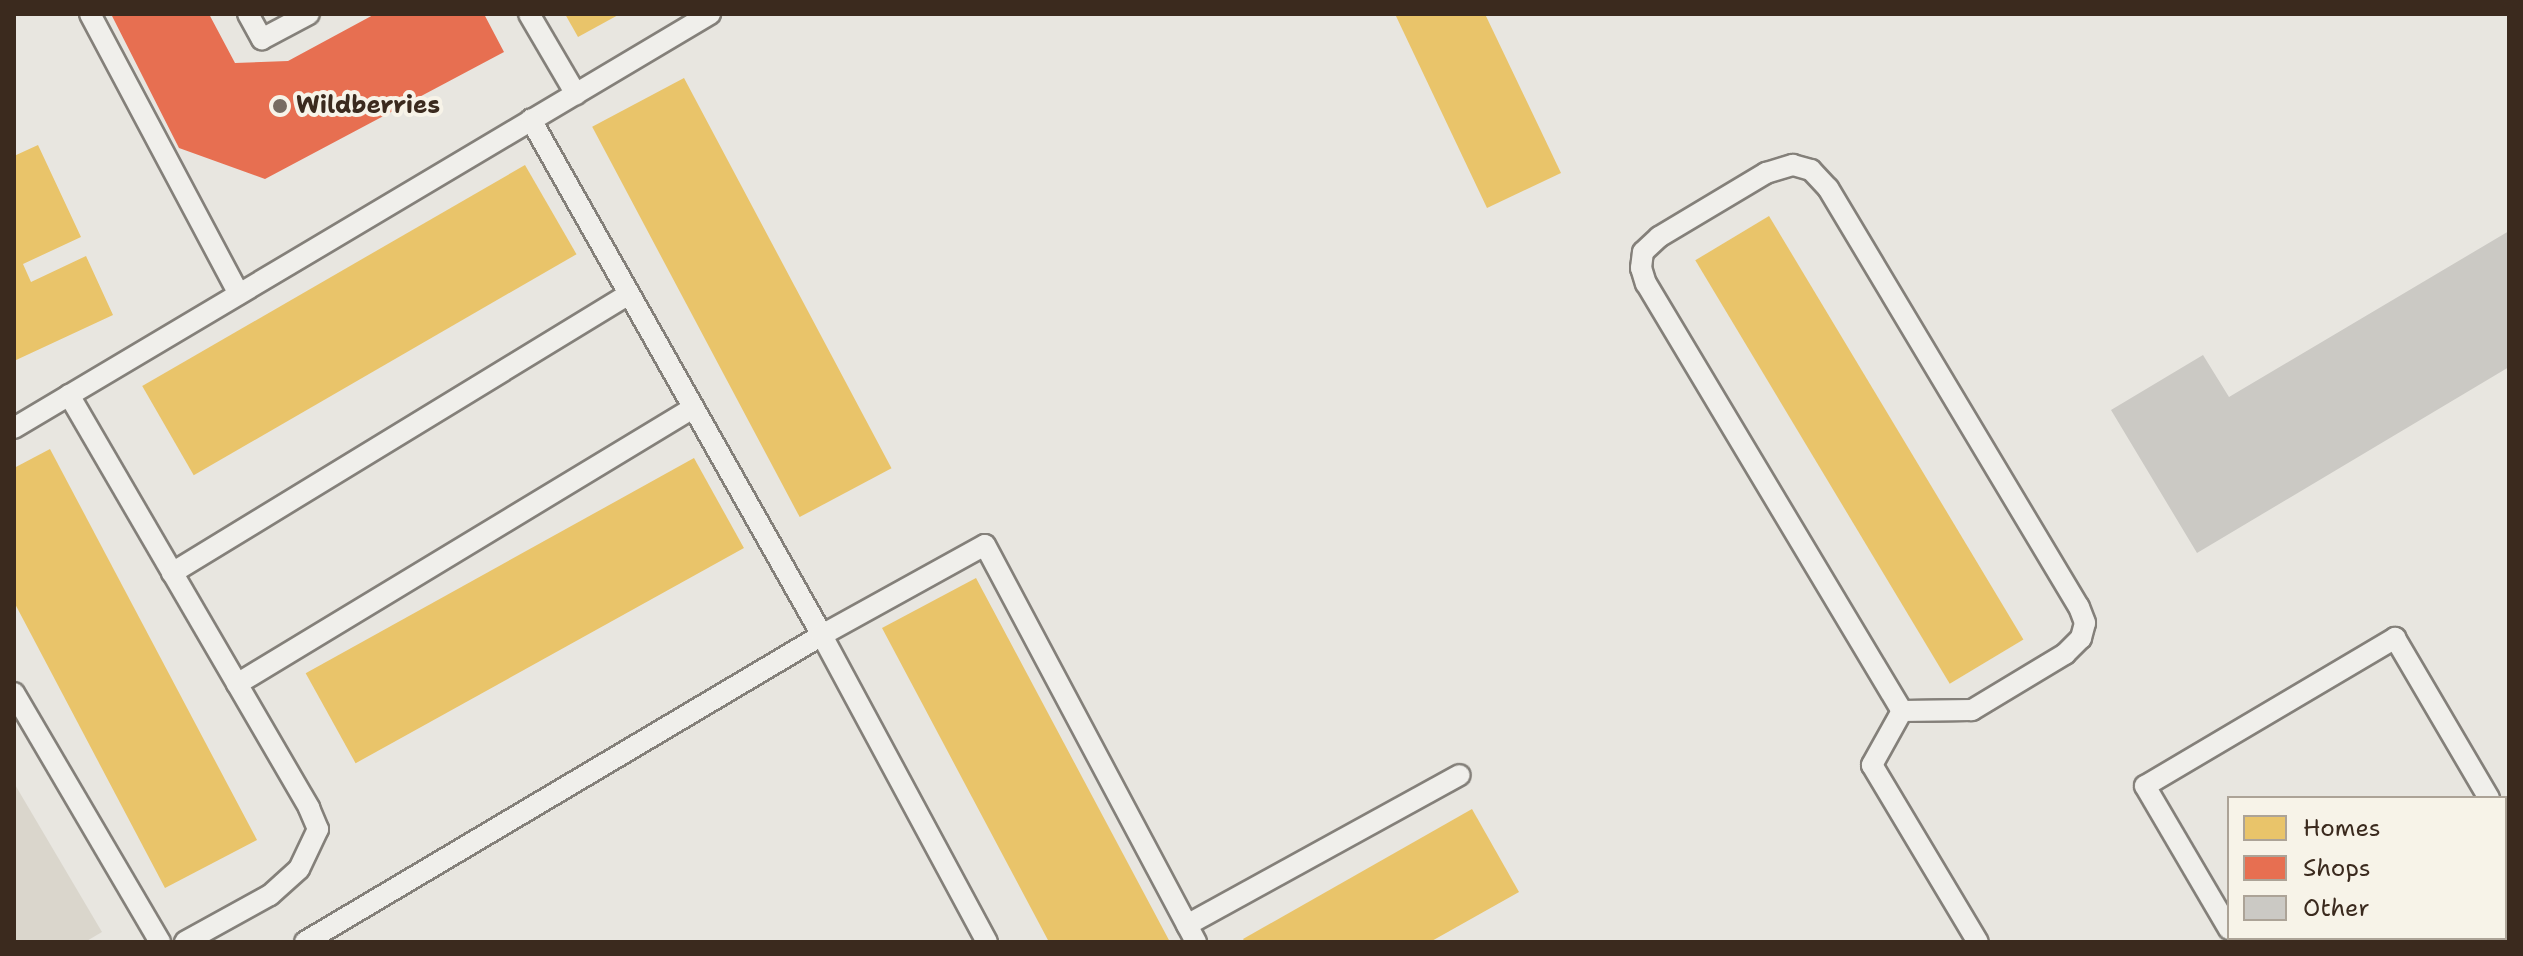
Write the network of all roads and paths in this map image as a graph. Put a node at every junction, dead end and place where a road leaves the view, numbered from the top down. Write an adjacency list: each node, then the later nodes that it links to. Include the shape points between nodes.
1 (90, 14): 8 (lane)
2 (248, 14): 3 (lane, via 262,39)
3 (309, 14)
4 (529, 14): 6 (lane)
5 (710, 14): 6 (lane)
6 (576, 94): 7 (lane)
7 (531, 120): 8 (lane); 9 (lane)
8 (239, 294): 10 (lane)
9 (629, 294): 11 (lane); 13 (lane)
10 (69, 395): 12 (lane); 13 (lane)
11 (693, 408): 14 (lane); 15 (lane)
12 (14, 428)
13 (172, 573): 15 (lane)
14 (822, 635): 21 (lane, via 985,545); 24 (lane); 25 (lane)
15 (237, 684): 23 (lane, via 318,829 299,869 270,895)
16 (14, 693): 22 (lane)
17 (1902, 711): 17 (lane, via 1641,268 1643,252 1659,237 1766,173 1793,165 1811,170 1828,188 2085,623 2081,638 2065,654 1972,710); 26 (lane, via 1872,765)
18 (1460, 775): 21 (lane)
19 (2488, 796): 20 (lane, via 2395,638 2145,786)
20 (2227, 926)
21 (1192, 934)
22 (160, 942)
23 (185, 942)
24 (305, 942)
25 (987, 942)
26 (1978, 942)

